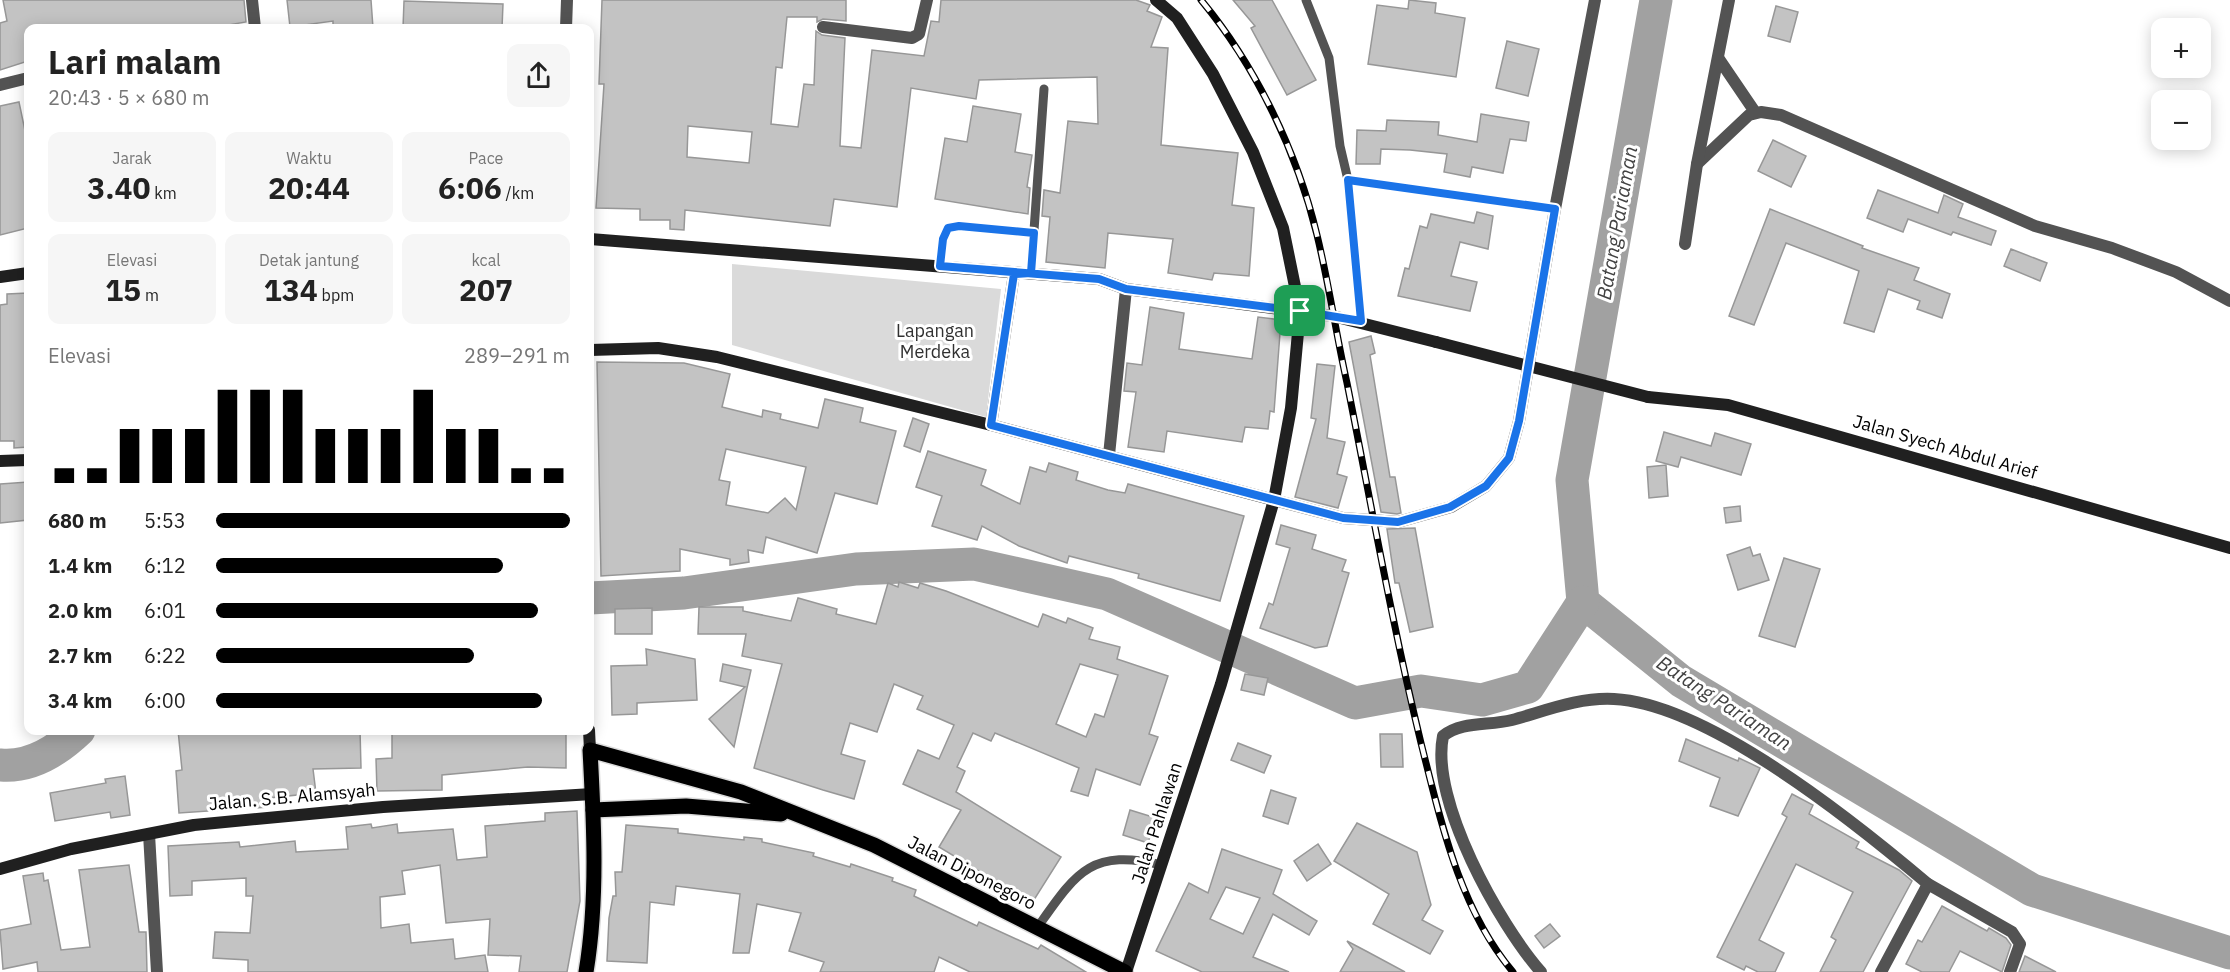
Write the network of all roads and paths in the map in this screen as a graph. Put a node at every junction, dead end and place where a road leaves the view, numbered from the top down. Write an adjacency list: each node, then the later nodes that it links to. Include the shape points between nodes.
1 (252, 0): 8 (street)
2 (567, 0): 9 (street)
3 (927, 0): 10 (street, via 919,34 912,38)
4 (1156, 0): 29 (street, Jalan Pahlawan, via 1177,18 1213,74 1253,152 1283,228)
5 (1306, 0): 17 (lane, via 1329,58)
6 (1595, 0): 18 (street)
7 (1729, 0): 11 (street)
8 (255, 24)
9 (566, 24)
10 (823, 27)
11 (1719, 59): 15 (street); 16 (street)
12 (24, 79): 13 (street)
13 (0, 85)
14 (1044, 89): 19 (lane)
15 (1755, 112): 16 (street); 28 (street, via 1781,115 2035,226 2176,272)
16 (1697, 164): 21 (street)
17 (1348, 180): 18 (lane); 30 (lane)
18 (1555, 209): 36 (street, via 1519,421 1509,458 1486,486 1450,507 1398,522 1343,518)
19 (1034, 233): 22 (lane, via 948,228); 24 (lane)
20 (594, 239): 22 (street, Jalan Syech Abdul Arief)
21 (1685, 244)
22 (940, 266): 25 (street, Jalan Syech Abdul Arief)
23 (24, 273): 26 (street)
24 (1031, 273): 25 (street, Jalan Syech Abdul Arief); 27 (street, Jalan Syech Abdul Arief, via 1099,279)
25 (1014, 274): 32 (street)
26 (0, 276)
27 (1126, 289): 29 (street, Jalan Syech Abdul Arief); 33 (street)
28 (2230, 301)
29 (1300, 311): 30 (street, Jalan Syech Abdul Arief); 36 (street, Jalan Pahlawan, via 1291,408)
30 (1361, 321): 37 (street, Jalan Syech Abdul Arief, bridge, via 1648,397 1728,405)
31 (594, 350): 32 (street, via 657,348 717,357)
32 (991, 425): 33 (street)
33 (1109, 455): 36 (street)
34 (24, 460): 35 (street)
35 (0, 461)
36 (1274, 500): 43 (street, Jalan Pahlawan, via 1221,684)
37 (2230, 548)
38 (589, 735): 39 (street)
39 (590, 750): 40 (main road); 41 (main road, Jalan Diponegoro, via 741,792)
40 (593, 802): 41 (main road, Jalan Diponegoro); 42 (street, Jalan. S.B. Alamsyah, via 383,807 194,825); 48 (main road, via 591,941)
41 (799, 815): 46 (main road, Jalan Diponegoro, via 874,845)
42 (149, 834): 44 (street, Jalan. S.B. Alamsyah, via 71,849); 47 (street)
43 (1162, 865): 46 (lane, via 1114,858 1091,866 1063,891); 49 (street, Jalan Pahlawan)
44 (0, 869)
45 (1928, 884): 50 (street, via 1868,833 1788,778 1730,740 1659,707 1615,699 1587,699 1498,724 1454,727 1443,736 1440,750 1453,815 1466,852 1525,954); 51 (street); 52 (street, via 2012,932 2020,944)
46 (1037, 928): 49 (main road, Jalan Diponegoro)
47 (157, 972)
48 (586, 972)
49 (1125, 972)
50 (1541, 972)
51 (1881, 972)
52 (2010, 972)

